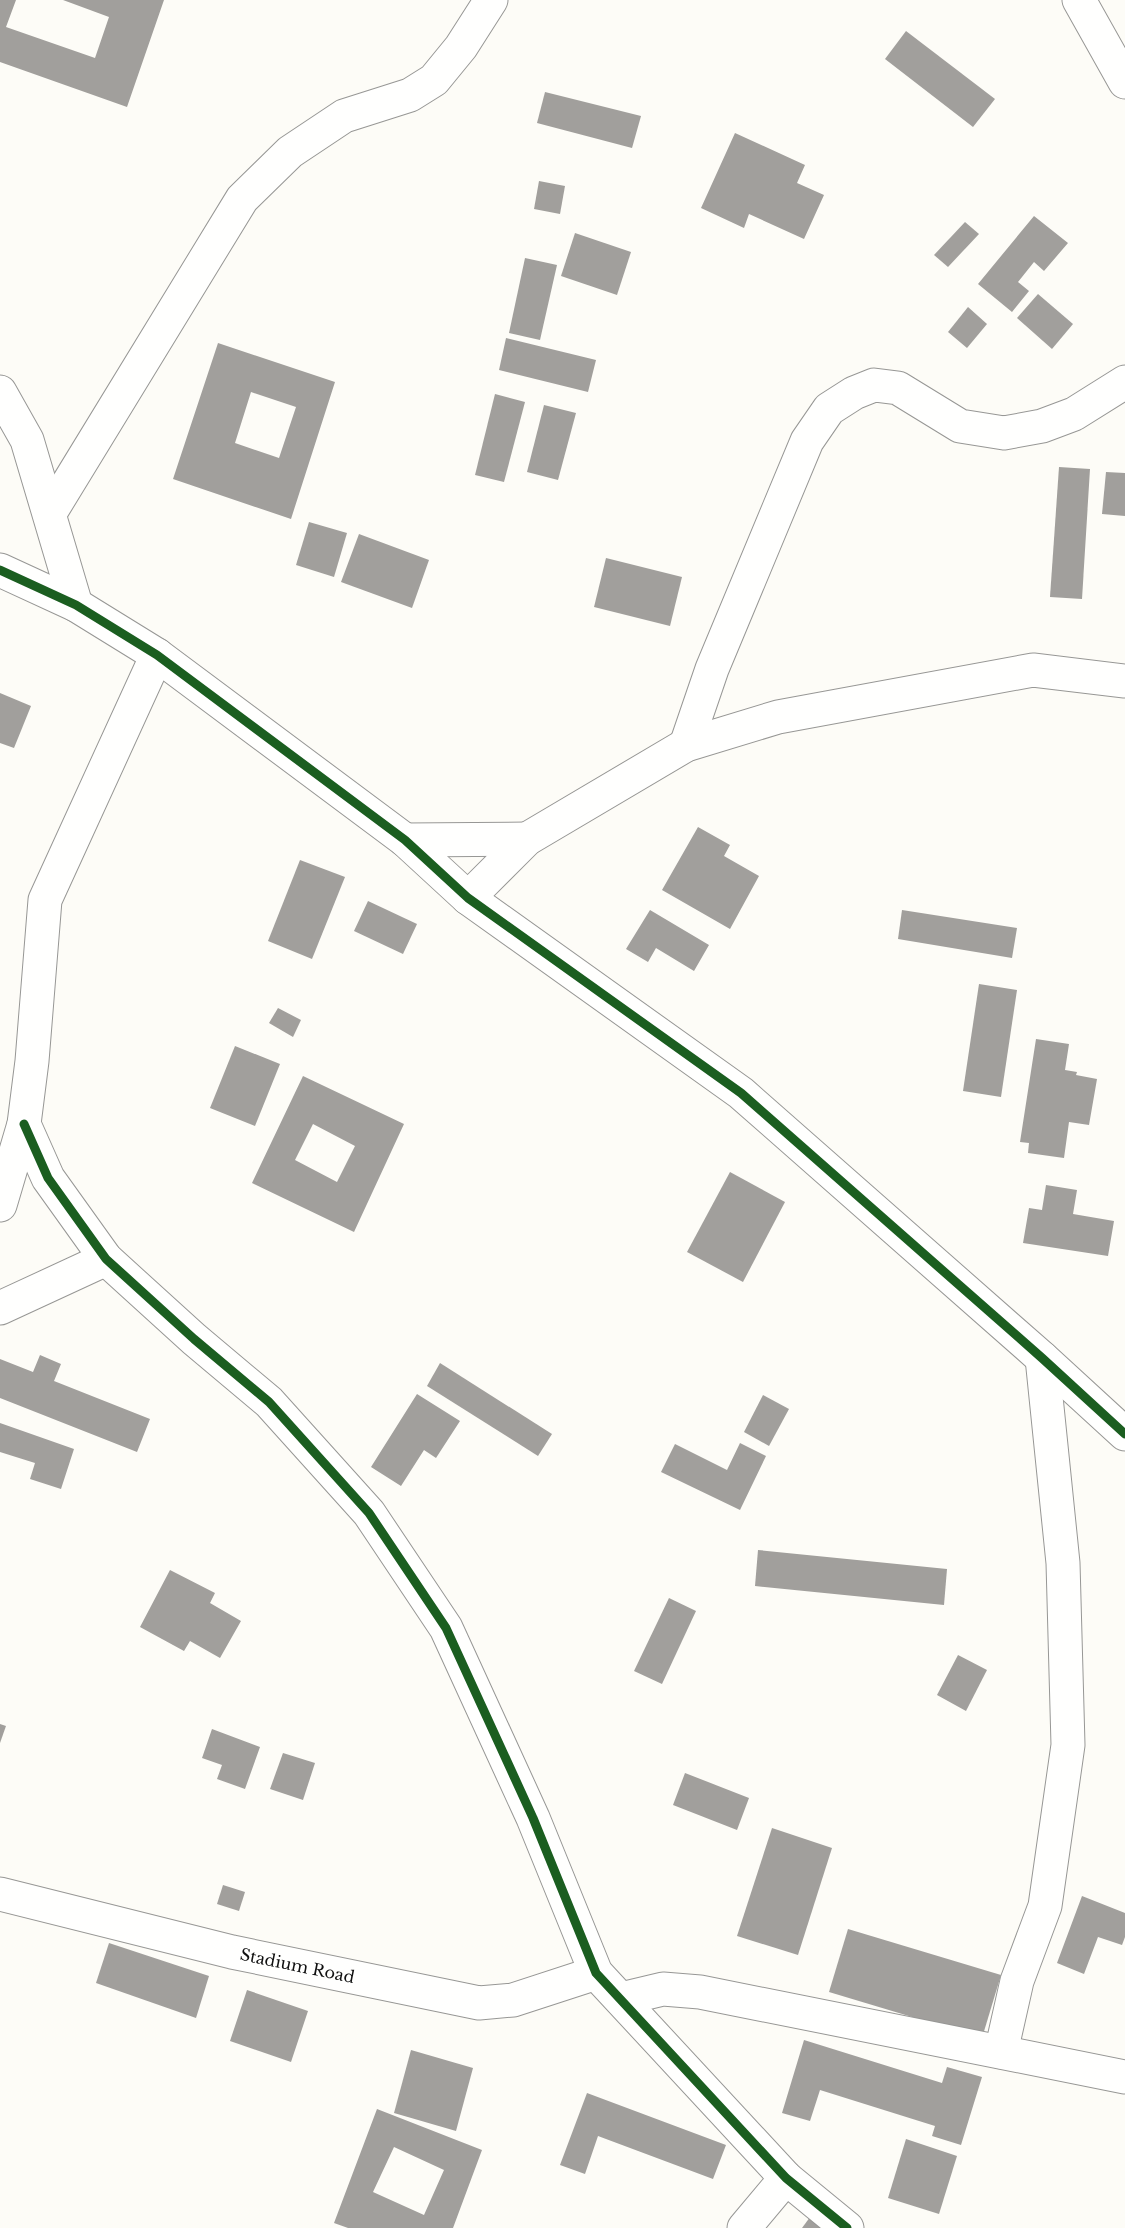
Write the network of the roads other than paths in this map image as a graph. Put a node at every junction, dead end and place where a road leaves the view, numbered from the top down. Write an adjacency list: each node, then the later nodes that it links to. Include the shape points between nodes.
1 (491, 0): 6 (street, via 434,80 410,95 344,116 290,152 242,199)
2 (1079, 0): 3 (street)
3 (1125, 82)
4 (1125, 382): 11 (street, via 1074,414 1042,426 1004,433 960,426 898,388 874,385 829,409 807,441 712,669)
5 (0, 392): 6 (street, via 27,440)
6 (50, 513): 8 (street)
7 (0, 570): 8 (street)
8 (76, 605): 9 (street)
9 (157, 655): 13 (street); 15 (street, via 45,900)
10 (1125, 681): 11 (street, via 1033,670 778,717)
11 (686, 745): 12 (street)
12 (527, 839): 13 (street); 14 (street)
13 (405, 840): 14 (street)
14 (468, 898): 19 (street, via 741,1093)
15 (24, 1124): 16 (street); 17 (street, via 48,1178)
16 (0, 1205)
17 (106, 1259): 18 (street); 22 (street, via 269,1402 369,1513 446,1628 532,1818)
18 (0, 1308)
19 (1042, 1358): 20 (street); 24 (street, via 1063,1563 1068,1745 1045,1906 1017,1981)
20 (1125, 1434)
21 (0, 1894): 22 (street, Stadium Road, via 232,1952 479,2003 513,2000)
22 (596, 1973): 23 (street)
23 (621, 1999): 24 (street, via 663,1989 700,1992); 26 (street)
24 (1001, 2052): 25 (street)
25 (1125, 2077)
26 (786, 2178): 27 (street); 28 (street)
27 (744, 2228)
28 (847, 2228)

